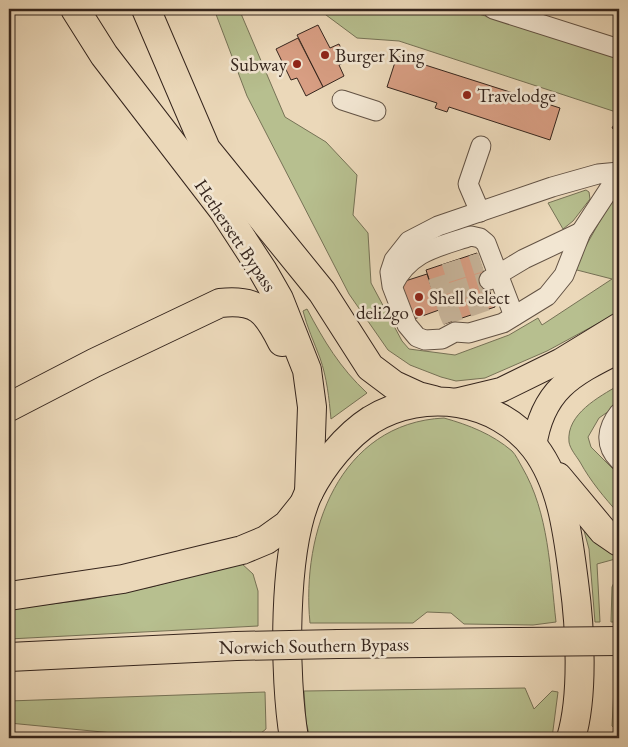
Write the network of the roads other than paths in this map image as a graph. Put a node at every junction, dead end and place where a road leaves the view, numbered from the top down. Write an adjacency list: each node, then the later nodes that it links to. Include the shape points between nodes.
1 (75, 9): 20 (highway, Hethersett Bypass, via 104,55 224,211 279,299 307,370 312,407)
2 (146, 9): 17 (highway, Hethersett Bypass, via 206,149 322,292 370,367 394,385 418,396)
3 (494, 9): 4 (lane)
4 (619, 48)
5 (342, 100): 6 (lane)
6 (376, 111)
7 (481, 146): 9 (lane, via 468,184)
8 (619, 173): 9 (lane, via 589,176); 10 (lane)
9 (480, 212): 13 (lane, via 438,226 408,241 394,260 390,272)
10 (581, 232): 11 (lane); 14 (lane, via 564,275 547,296)
11 (524, 259): 12 (lane); 12 (lane)
12 (492, 273): 13 (lane, via 480,238 471,236 414,257); 14 (lane)
13 (392, 286): 14 (lane, via 407,325 417,337 442,339 454,327 468,321)
14 (512, 312)
15 (619, 325): 17 (main road, via 560,361 501,390)
16 (619, 350): 21 (main road, via 585,368 558,390 547,404 538,424)
17 (446, 402): 21 (highway, Hethersett Bypass, via 483,409 508,421); 23 (highway, via 400,407 371,420 338,451)
18 (9, 407): 20 (highway, via 94,362 220,303 238,301 260,307 285,347)
19 (619, 413): 22 (lane, via 609,428 610,446)
20 (311, 439): 23 (highway, Hethersett Bypass)
21 (540, 455): 24 (highway, Hethersett Bypass, via 603,531); 29 (highway, via 553,480 561,509 576,595 579,676)
22 (619, 460)
23 (307, 498): 25 (highway, via 286,526 266,540 242,550 123,579); 28 (highway, via 297,530 289,598 289,690)
24 (619, 542)
25 (9, 596)
26 (619, 641): 27 (highway, Norwich Southern Bypass, bridge, via 236,646)
27 (9, 657)
28 (294, 738)
29 (571, 738)

